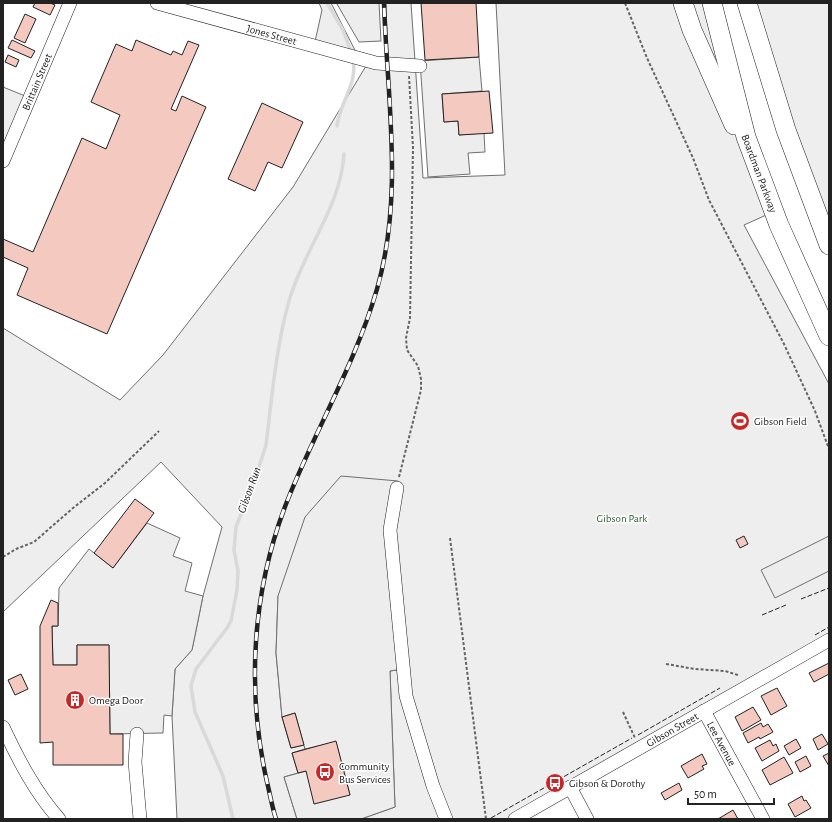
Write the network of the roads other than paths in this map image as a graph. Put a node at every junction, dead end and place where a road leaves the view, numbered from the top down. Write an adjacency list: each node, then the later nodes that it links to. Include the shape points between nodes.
1 (70, 3): 7 (street, Brittain Street)
2 (157, 3): 6 (street, Jones Street, via 355,57 386,64)
3 (683, 3): 8 (highway, via 692,30)
4 (712, 3): 8 (highway, Boardman Parkway, via 746,137)
5 (747, 3): 9 (highway, via 786,130)
6 (414, 65)
7 (3, 161)
8 (779, 225): 10 (highway, Boardman Parkway)
9 (829, 245)
10 (829, 336)
11 (397, 488): 19 (street, via 390,530 406,696 433,786)
12 (829, 640): 13 (street, Gibson Street)
13 (704, 710): 16 (street, Gibson Street); 22 (street, Lee Avenue)
14 (3, 727): 17 (street, via 48,807)
15 (137, 734): 18 (street, via 135,762)
16 (570, 787): 20 (street, Gibson Street); 21 (street)
17 (59, 819)
18 (140, 819)
19 (446, 819)
20 (515, 819)
21 (587, 819)
22 (763, 819)

